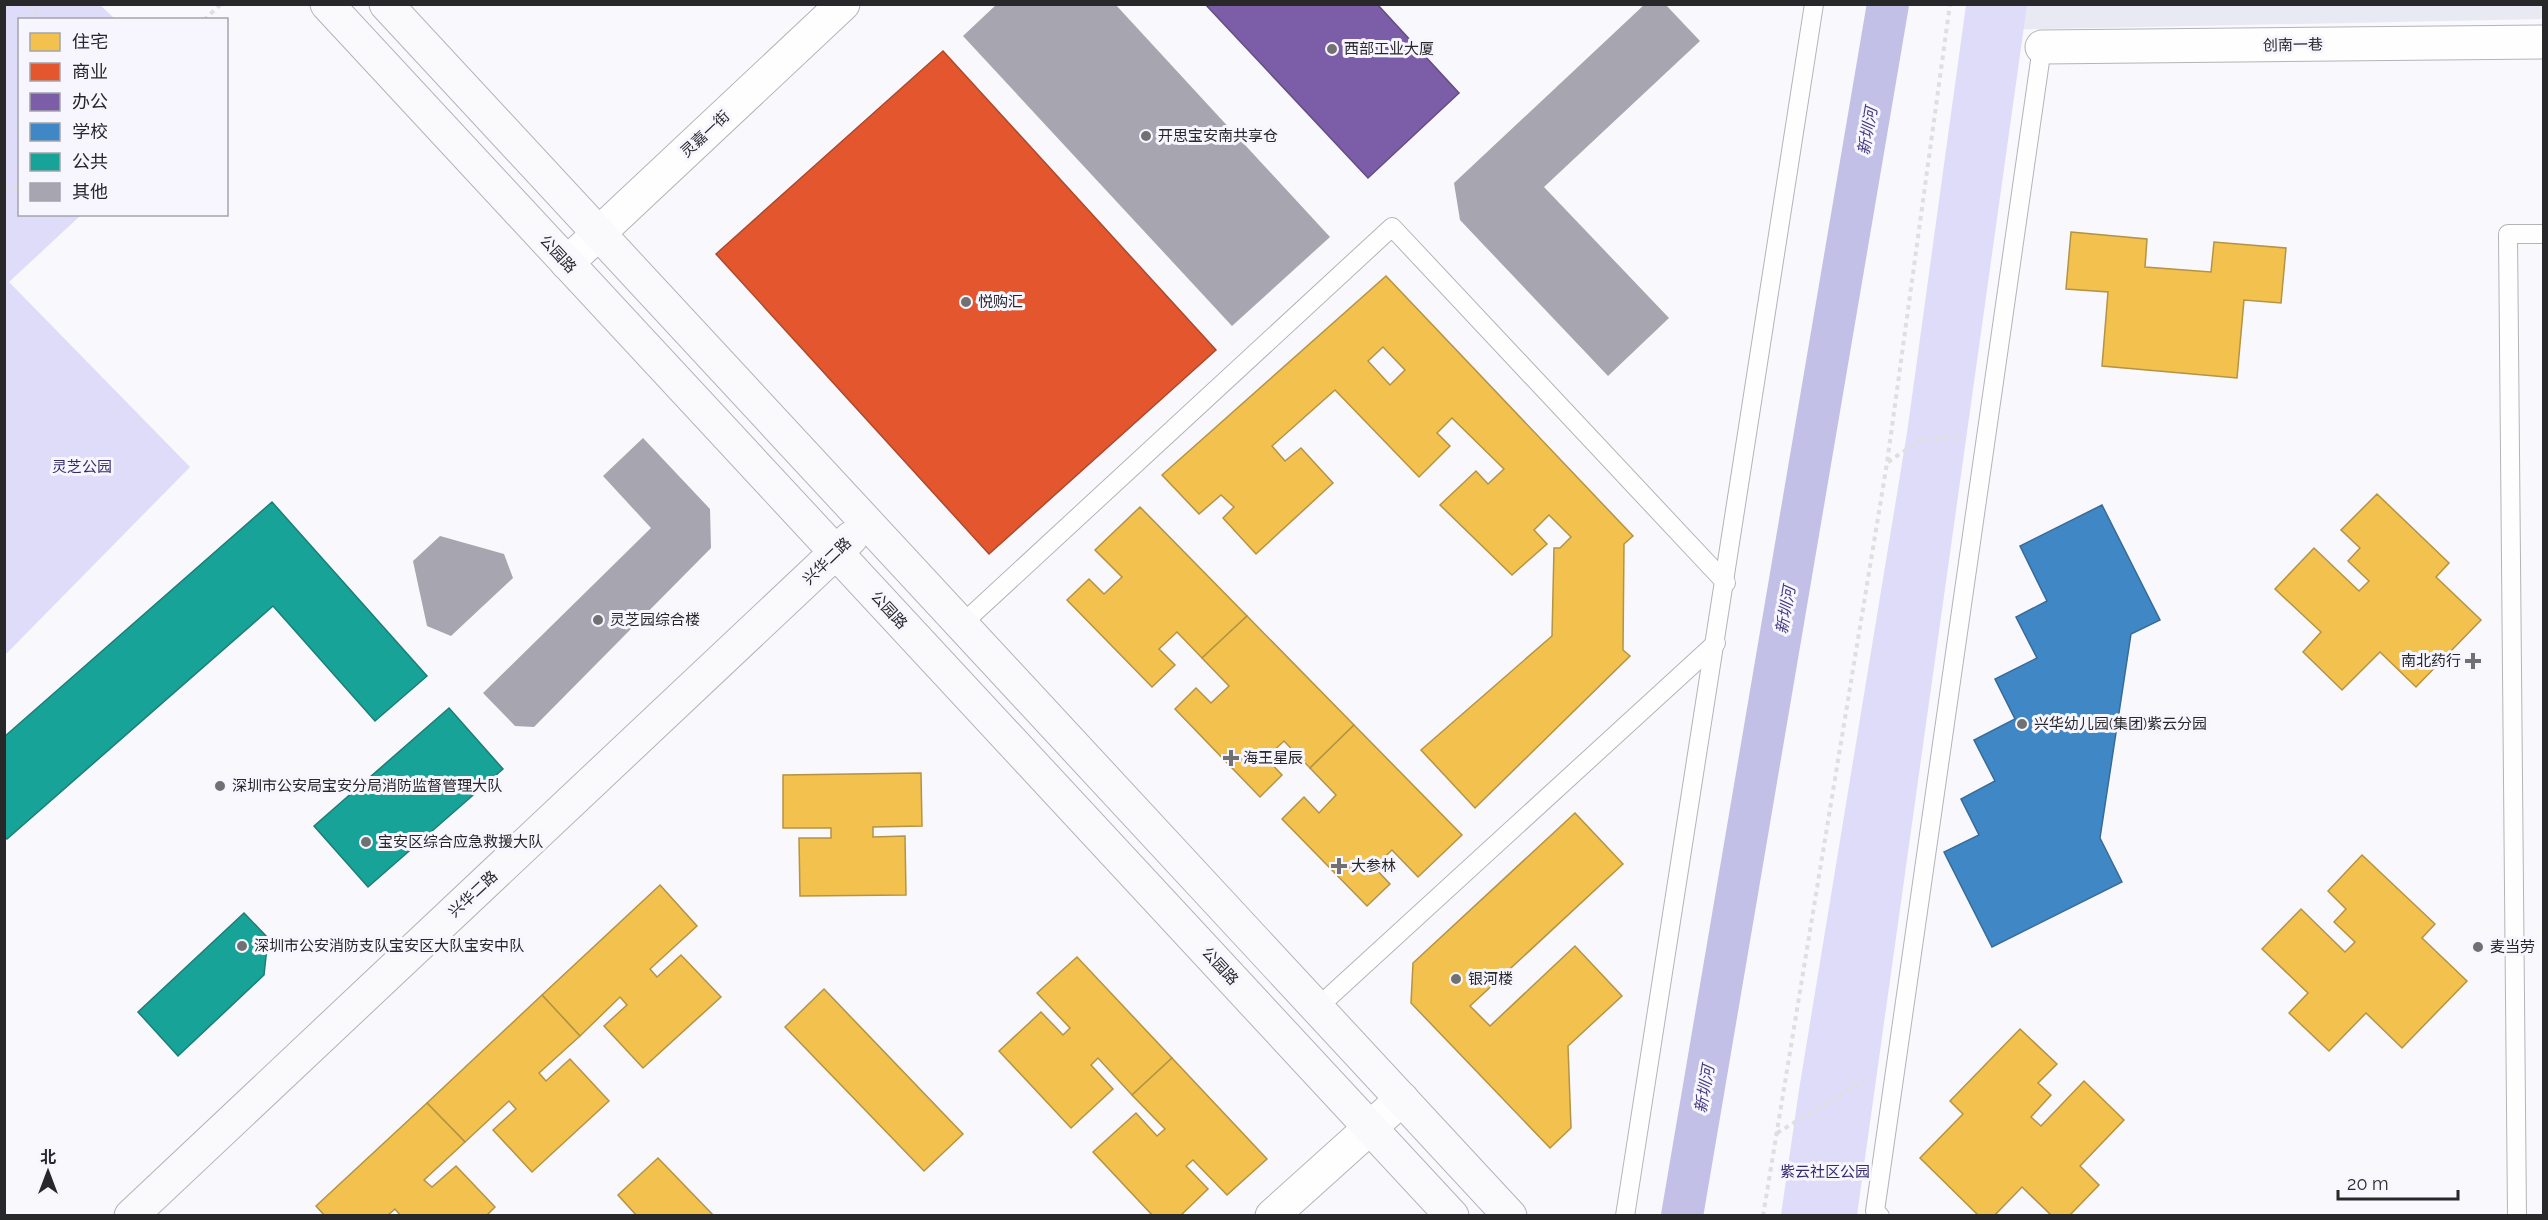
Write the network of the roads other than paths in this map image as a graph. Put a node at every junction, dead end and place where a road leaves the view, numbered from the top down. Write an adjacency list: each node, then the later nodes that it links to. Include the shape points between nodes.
1 (327, 4): 9 (main road, 公园路)
2 (386, 4): 7 (main road)
3 (843, 4): 7 (street, 灵嘉一街)
4 (1814, 4): 12 (lane)
5 (2544, 42): 6 (street, 创南一巷)
6 (2042, 47): 23 (lane, via 1875,1210)
7 (598, 234): 9 (street, 灵嘉一街); 10 (main road)
8 (2544, 234): 24 (lane, via 2508,234)
9 (567, 263): 11 (main road, 公园路)
10 (867, 523): 11 (main road, 兴华二路); 13 (main road)
11 (836, 552): 17 (main road, 公园路); 18 (main road, 兴华二路)
12 (1726, 583): 13 (lane, via 1392,227); 14 (lane)
13 (962, 624): 15 (main road)
14 (1716, 643): 15 (lane); 22 (lane)
15 (1317, 1008): 16 (main road)
16 (1402, 1099): 17 (street); 21 (main road)
17 (1370, 1127): 19 (street); 20 (main road, 公园路)
18 (132, 1215)
19 (1272, 1215)
20 (1452, 1215)
21 (1510, 1215)
22 (1625, 1215)
23 (1880, 1215)
24 (2517, 1215)

